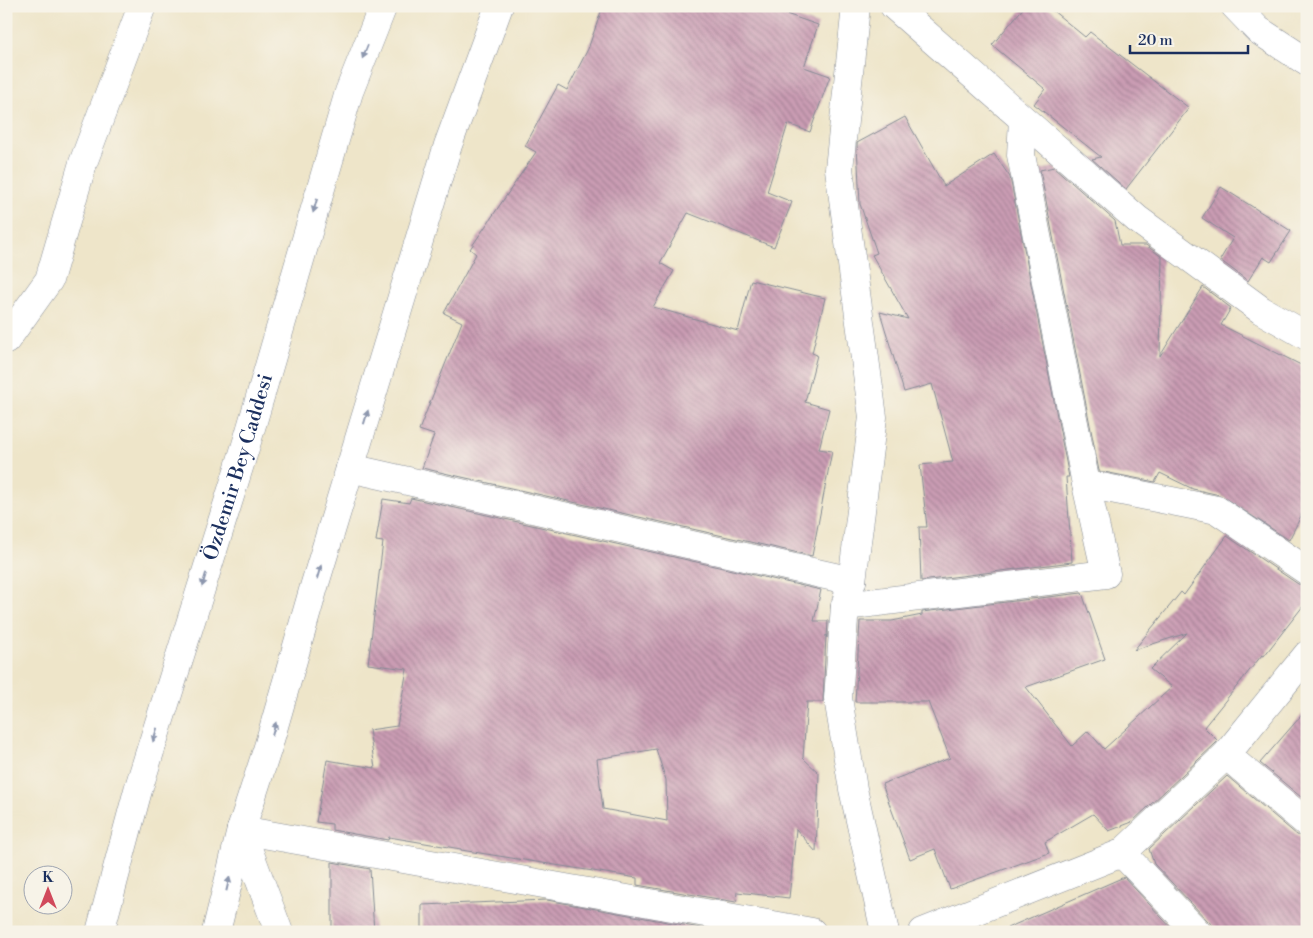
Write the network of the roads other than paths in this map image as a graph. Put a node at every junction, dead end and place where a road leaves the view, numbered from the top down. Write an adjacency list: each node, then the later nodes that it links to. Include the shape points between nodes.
1 (142, 6): 10 (street, via 83,163 49,280)
2 (383, 6): 20 (street, Özdemir Bey Caddesi, one-way to 20, via 349,92 246,444 138,790)
3 (499, 6): 11 (street, one-way to 3, via 448,145)
4 (856, 6): 14 (street, via 839,169 873,417)
5 (894, 6): 8 (street)
6 (1235, 6): 7 (street, via 1258,30)
7 (1307, 62)
8 (1023, 120): 9 (street, via 1137,219 1261,310); 12 (street, via 1021,155)
9 (1307, 336)
10 (6, 340)
11 (350, 468): 14 (street); 18 (street, one-way to 11)
12 (1086, 484): 13 (street, via 1217,510); 14 (street, via 1106,574)
13 (1307, 571)
14 (848, 594): 24 (street, via 838,698 853,789)
15 (1307, 655): 16 (street)
16 (1226, 755): 17 (street); 19 (street)
17 (1307, 823)
18 (241, 830): 21 (street, one-way to 18); 22 (street); 23 (street)
19 (1122, 854): 25 (street); 26 (street)
20 (100, 932)
21 (216, 932)
22 (279, 932)
23 (812, 932)
24 (885, 932)
25 (923, 932)
26 (1197, 932)

